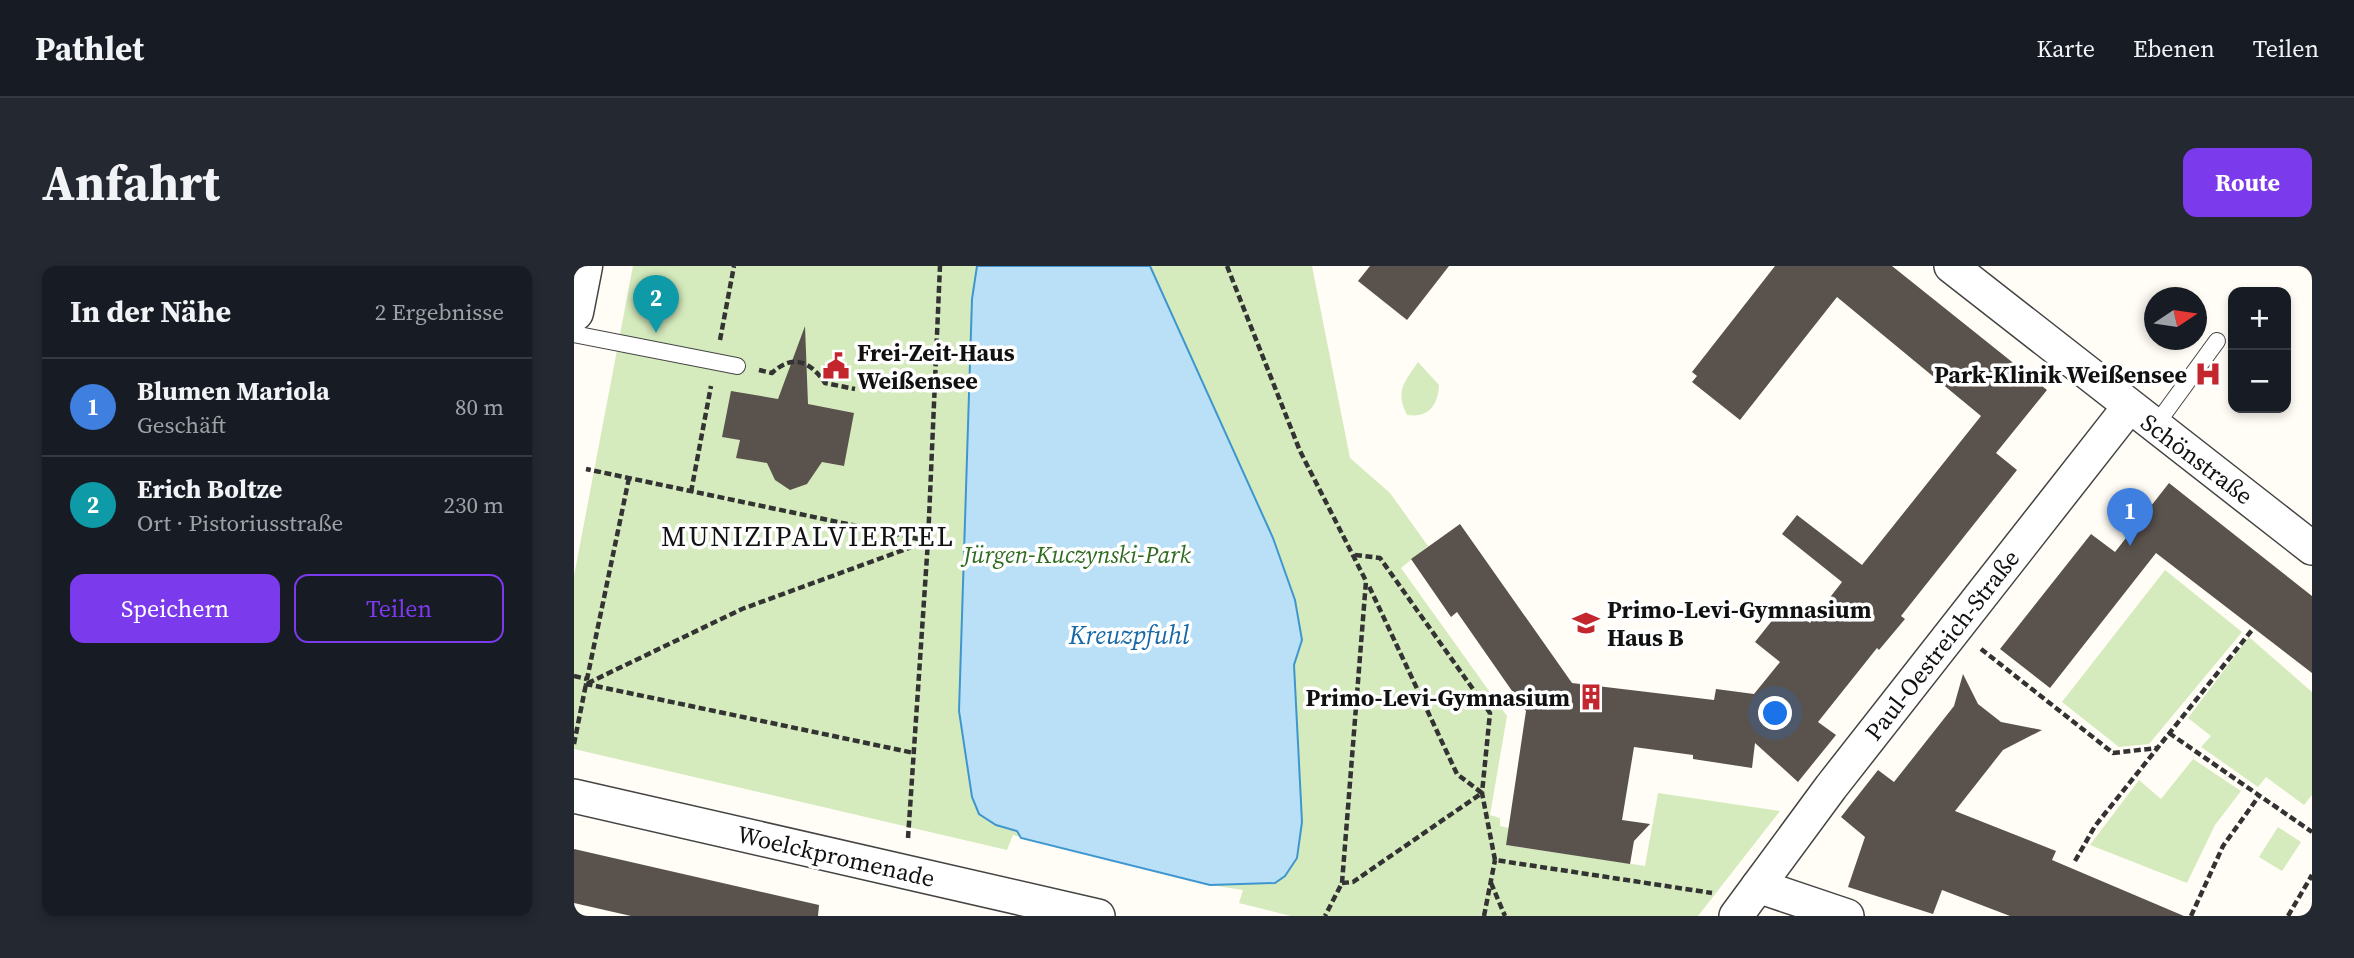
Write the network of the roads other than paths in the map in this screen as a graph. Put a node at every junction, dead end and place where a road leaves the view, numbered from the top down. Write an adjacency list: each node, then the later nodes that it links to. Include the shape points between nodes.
1 (583, 266): 3 (street)
2 (1951, 266): 6 (street, Schönstraße)
3 (574, 315): 5 (lane)
4 (2217, 341): 6 (lane)
5 (737, 366)
6 (2142, 417): 7 (street, Schönstraße); 9 (street, Paul-Oestreich-Straße, via 1831,787)
7 (2312, 548)
8 (574, 796): 11 (street, Woelckpromenade)
9 (1758, 886): 10 (street); 12 (street)
10 (1729, 905)
11 (1098, 916)
12 (1847, 916)

